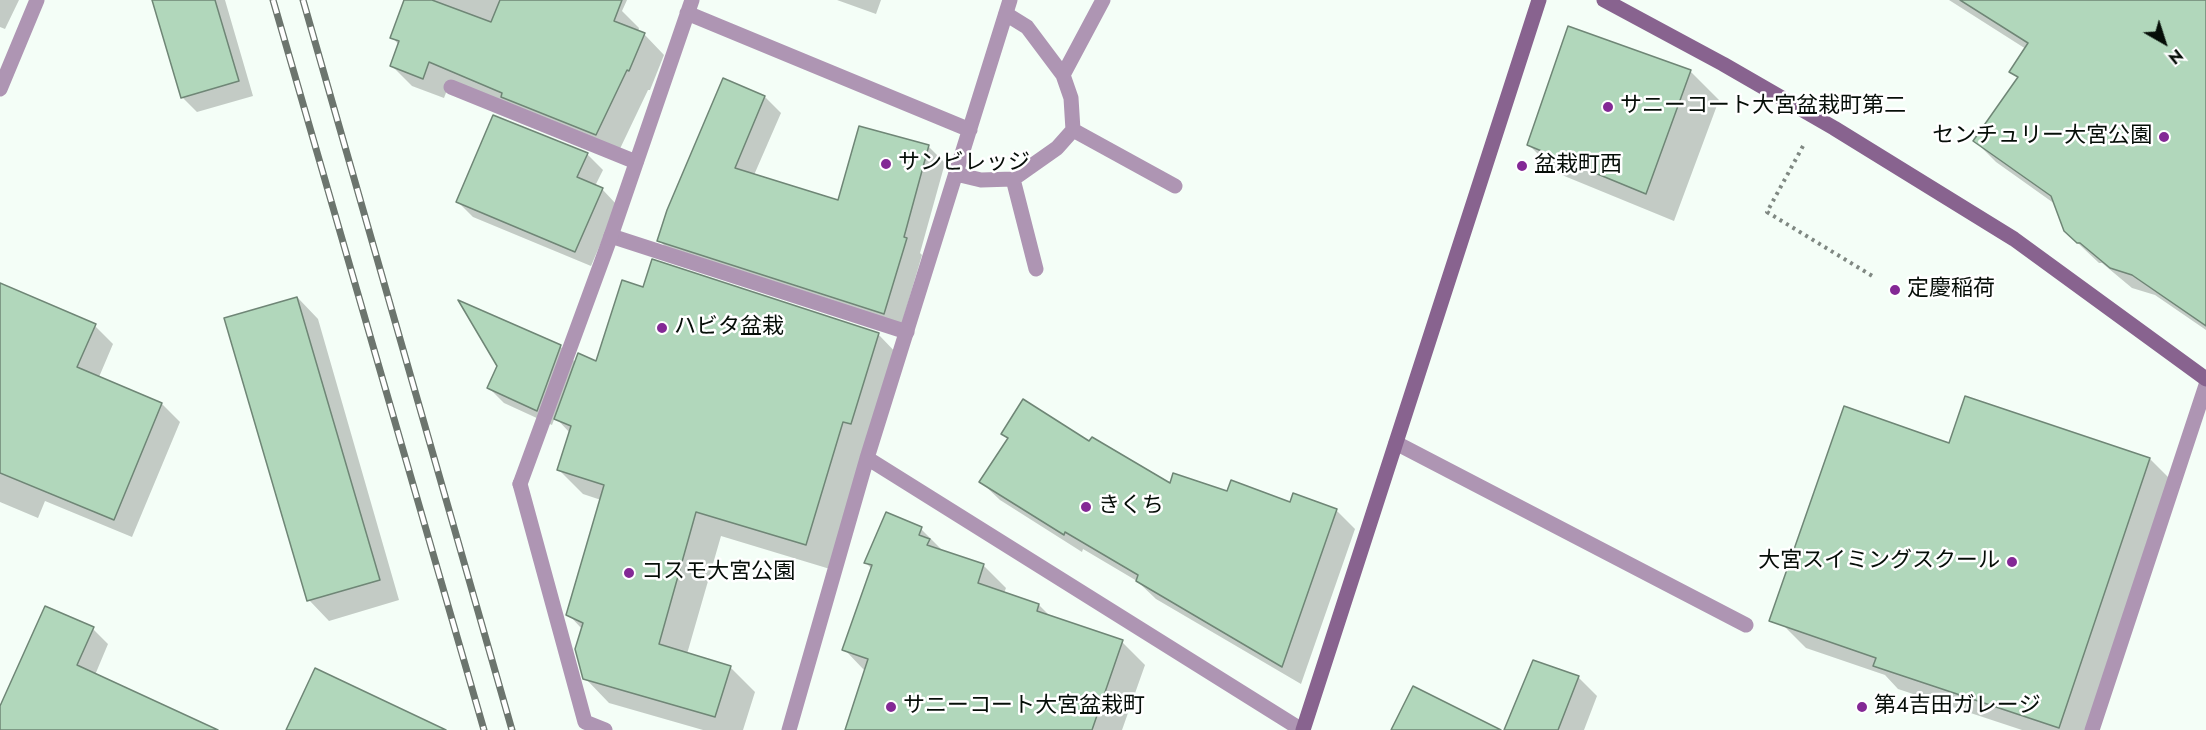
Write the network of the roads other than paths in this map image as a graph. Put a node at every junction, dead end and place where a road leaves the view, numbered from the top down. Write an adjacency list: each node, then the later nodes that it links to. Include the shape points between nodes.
1 (37, 0): 9 (street)
2 (1103, 0): 7 (street)
3 (1539, 0): 21 (street)
4 (1604, 0): 19 (street, via 1834,128 2014,239)
5 (689, 7): 10 (street); 12 (street)
6 (1008, 7): 7 (street); 10 (street)
7 (1063, 75): 11 (street, via 1071,98)
8 (451, 87): 12 (street)
9 (0, 89)
10 (970, 130): 13 (street)
11 (1073, 130): 14 (street, via 1057,148); 15 (street)
12 (636, 162): 16 (street)
13 (956, 174): 14 (street, via 981,180); 18 (street)
14 (1013, 179): 17 (street)
15 (1175, 186)
16 (611, 236): 18 (street); 24 (street, via 520,484 585,722)
17 (1036, 269)
18 (907, 332): 22 (street)
19 (2206, 379)
20 (2206, 385): 27 (street)
21 (1396, 443): 23 (street); 26 (street)
22 (867, 458): 25 (street); 26 (street)
23 (1746, 625)
24 (605, 730)
25 (789, 730)
26 (1303, 730)
27 (2092, 730)

